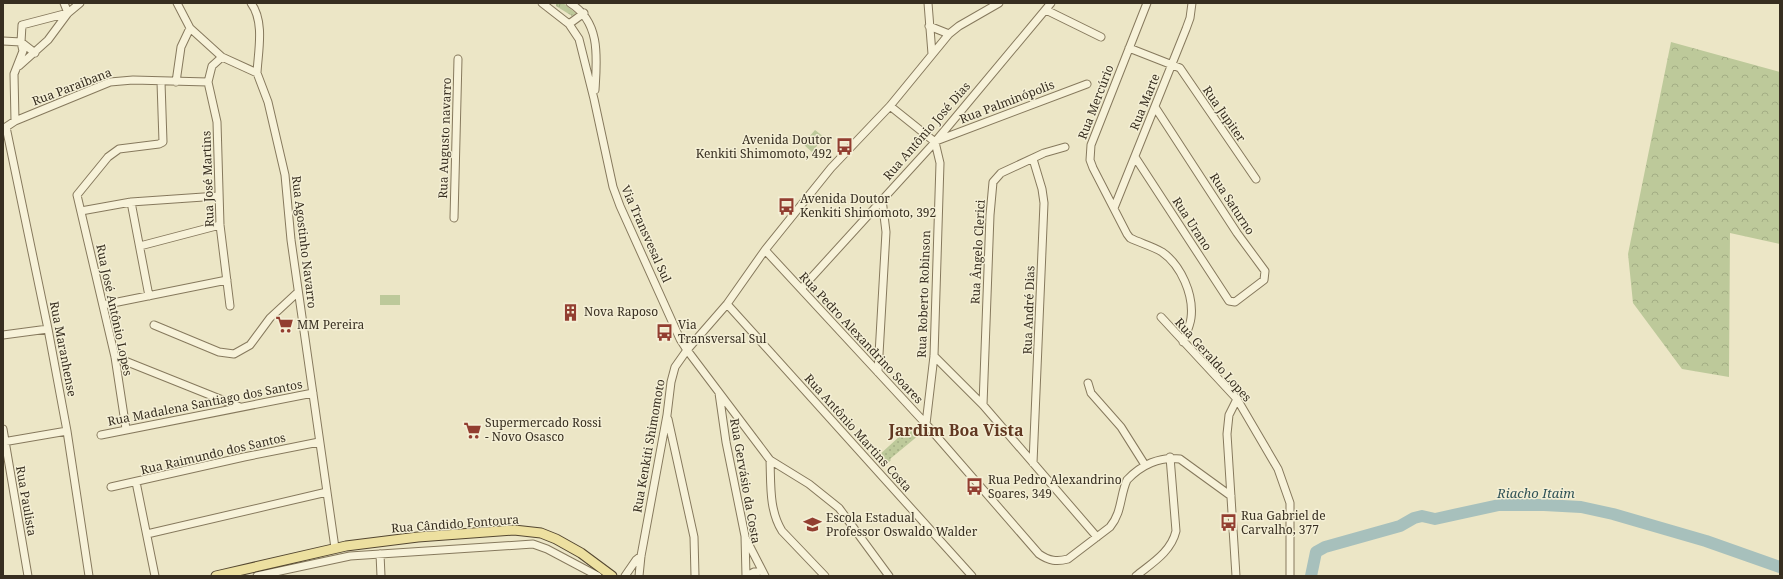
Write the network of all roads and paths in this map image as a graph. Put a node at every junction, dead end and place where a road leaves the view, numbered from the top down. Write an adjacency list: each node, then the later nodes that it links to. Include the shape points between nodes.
1 (64, 3): 13 (street)
2 (80, 3): 13 (street)
3 (177, 3): 17 (street)
4 (251, 3): 29 (street, via 256,12 259,29)
5 (544, 3): 15 (street, Via Transvesal Sul)
6 (570, 3): 14 (street, Via Transvesal Sul)
7 (928, 3): 16 (street)
8 (999, 3): 18 (street, Rua Kenkiti Shimomoto)
9 (1051, 3): 12 (street, Rua Antônio José Dias)
10 (1147, 3): 22 (street, Rua Mercúrio)
11 (1192, 3): 27 (street, Rua Marte, via 1190,18)
12 (1046, 10): 19 (street); 39 (street, Rua Antônio José Dias)
13 (68, 13): 21 (street, via 23,24); 23 (street)
14 (584, 13): 15 (street); 34 (street, Via Transvesal Sul, via 594,36)
15 (569, 24): 34 (street, Via Transvesal Sul, via 579,39)
16 (929, 26): 18 (street); 24 (street)
17 (190, 28): 25 (street); 31 (street, via 181,47)
18 (950, 34): 24 (street, Rua Kenkiti Shimomoto)
19 (1101, 37)
20 (3, 41): 21 (street)
21 (21, 42): 23 (street); 28 (street, via 23,55)
22 (1129, 48): 27 (street); 47 (street, Rua Mercúrio, via 1090,152 1093,168)
23 (35, 53): 28 (street)
24 (932, 54): 35 (street, Rua Kenkiti Shimomoto)
25 (222, 57): 29 (street); 32 (street, via 212,66)
26 (458, 59): 49 (street, Rua Augusto navarro)
27 (1172, 64): 36 (street, Rua Marte); 43 (street, Rua Jupiter, via 1180,68)
28 (15, 69): 37 (street)
29 (257, 73): 55 (street, Rua Agostinho Navarro, via 268,102 285,175)
30 (161, 82): 31 (street, Rua Paraibana); 37 (street, Rua Paraibana, via 110,82); 48 (street, Rua José Antônio Lopes, via 163,142 119,149 108,157 77,195)
31 (176, 82): 32 (street, Rua Paraibana)
32 (208, 82): 44 (street, Rua José Martins, via 217,122)
33 (1087, 84): 39 (street, Rua Palminópolis)
34 (594, 99): 66 (street, Via Transvesal Sul, via 613,187)
35 (890, 106): 39 (street); 52 (street, Rua Kenkiti Shimomoto, via 831,168)
36 (1155, 107): 41 (street, Rua Marte); 57 (street, Rua Saturno, via 1237,233 1265,271 1264,280 1235,302)
37 (15, 121): 38 (street, Rua Paraibana)
38 (5, 128): 63 (street, Rua Maranhense)
39 (935, 142): 45 (street, Rua Antônio José Dias); 67 (street, Rua Roberto Robinson, via 940,163)
40 (1065, 147): 42 (street, Rua Ângelo Clerici)
41 (1135, 157): 47 (street, Rua Marte); 57 (street, Rua Urano)
42 (1032, 159): 74 (street, Rua Ângelo Clerici, via 1001,173 993,182); 86 (street, Rua André Dias, via 1044,203)
43 (1256, 179)
44 (218, 196): 46 (street); 50 (street, Rua José Martins)
45 (882, 199): 54 (street, Rua Antônio José Dias); 69 (street, via 886,232)
46 (131, 202): 48 (street); 51 (street)
47 (1114, 208): 65 (street, Rua Mercúrio, via 1130,238 1168,258 1188,289 1191,309 1189,326)
48 (81, 211): 59 (street, Rua José Antônio Lopes)
49 (454, 218)
50 (220, 225): 51 (street); 53 (street, Rua José Martins)
51 (140, 246): 56 (street)
52 (765, 250): 54 (street, Rua Pedro Alexandrino Soares); 58 (street, Rua Kenkiti Shimomoto)
53 (227, 280): 56 (street); 60 (street, Rua José Martins)
54 (800, 289): 69 (street, Rua Pedro Alexandrino Soares)
55 (298, 292): 62 (street, via 270,318 250,345 234,354 219,352); 72 (street, Rua Agostinho Navarro)
56 (149, 296): 59 (street)
57 (1231, 302)
58 (727, 304): 66 (street, Rua Kenkiti Shimomoto); 113 (street, Rua Antônio Martins Costa)
59 (103, 305): 68 (street, Rua José Antônio Lopes)
60 (230, 306)
61 (1160, 317): 65 (street, Rua Geraldo Lopes)
62 (154, 325)
63 (48, 329): 64 (street); 80 (street, Rua Maranhense)
64 (3, 336)
65 (1183, 342): 73 (street, Rua Geraldo Lopes)
66 (686, 350): 71 (street, Via Transvesal Sul); 76 (street, Rua Kenkiti Shimomoto, via 673,374)
67 (934, 356): 74 (street); 77 (street, Rua Roberto Robinson)
68 (115, 357): 75 (street); 79 (street, Rua José Antônio Lopes)
69 (878, 372): 77 (street, Rua Pedro Alexandrino Soares)
70 (1088, 383): 87 (street, via 1091,393 1121,427)
71 (718, 391): 85 (street, Via Transvesal Sul); 93 (street, Rua Gervásio da Costa)
72 (312, 393): 75 (street, Rua Madalena Santiago dos Santos); 83 (street, Rua Agostinho Navarro)
73 (1237, 399): 91 (street, via 1228,421); 116 (street, Rua Geraldo Lopes, via 1270,453 1285,484 1290,503)
74 (983, 405): 86 (street)
75 (240, 407): 79 (street, Rua Madalena Santiago dos Santos)
76 (667, 415): 97 (street, Rua Kenkiti Shimomoto); 109 (street, via 694,537)
77 (926, 424): 94 (street, Rua Pedro Alexandrino Soares, via 1044,558 1060,561 1068,559)
78 (3, 429): 82 (street, Rua Paulista)
79 (126, 429): 81 (street, Rua Madalena Santiago dos Santos)
80 (67, 431): 82 (street); 100 (street, Rua Maranhense)
81 (101, 435)
82 (4, 442): 99 (street, Rua Paulista)
83 (319, 442): 88 (street, Rua Raimundo dos Santos, via 244,456); 90 (street, Rua Agostinho Navarro)
84 (1170, 457): 87 (street, Rua Pedro Alexandrino Soares, via 1155,460); 91 (street, via 1185,462); 114 (street, via 1176,531 1174,539 1166,552)
85 (770, 460): 111 (street, via 772,507 777,523 782,532); 112 (street, via 809,484 839,508)
86 (1033, 463): 94 (street)
87 (1145, 466): 94 (street, Rua Pedro Alexandrino Soares, via 1127,480 1116,520)
88 (136, 482): 89 (street, Rua Raimundo dos Santos); 92 (street)
89 (111, 487)
90 (327, 492): 92 (street); 95 (street, Rua Agostinho Navarro)
91 (1231, 496): 115 (street)
92 (147, 534): 101 (street)
93 (745, 536): 98 (street); 110 (street, Rua Gervásio da Costa)
94 (1097, 537)
95 (335, 548): 102 (main road, Rua Cândido Fontoura); 106 (main road, Rua Cândido Fontoura, via 418,537 529,531 556,539 581,553)
96 (380, 554): 103 (street, via 350,556); 104 (street); 105 (street, via 533,544)
97 (641, 556): 107 (street, Rua Kenkiti Shimomoto); 108 (street, Rua Kenkiti Shimomoto)
98 (764, 573): 110 (street, via 754,572)
99 (28, 576)
100 (89, 576)
101 (155, 576)
102 (216, 576)
103 (257, 576)
104 (382, 576)
105 (598, 576)
106 (612, 576)
107 (625, 576)
108 (638, 576)
109 (695, 576)
110 (747, 576)
111 (826, 576)
112 (889, 576)
113 (972, 576)
114 (1136, 576)
115 (1236, 576)
116 (1290, 576)

